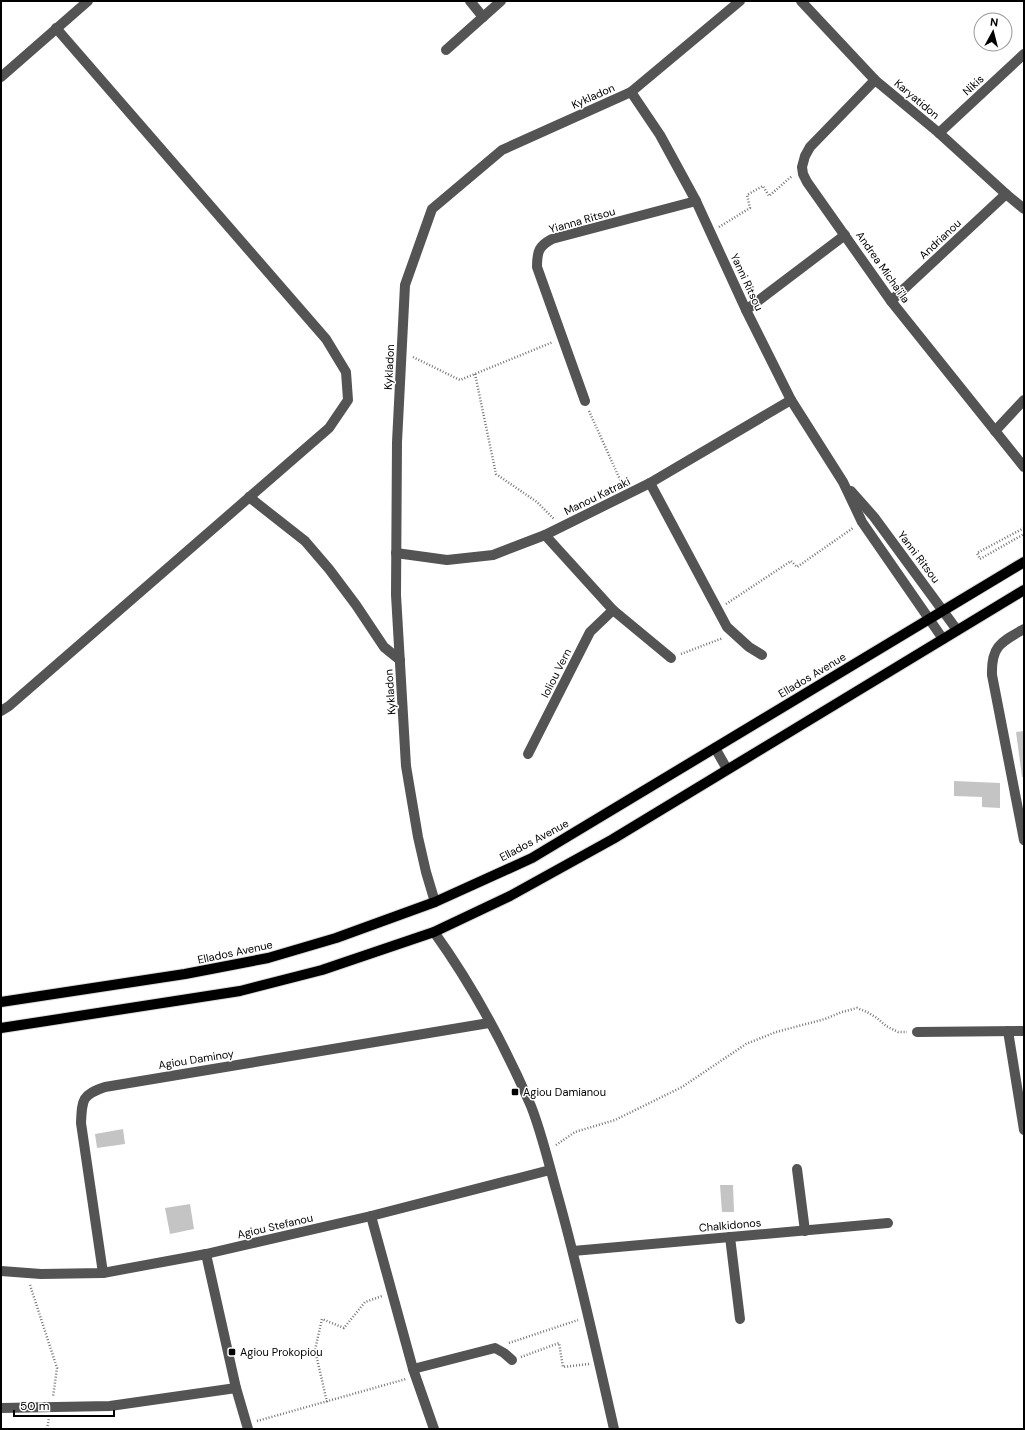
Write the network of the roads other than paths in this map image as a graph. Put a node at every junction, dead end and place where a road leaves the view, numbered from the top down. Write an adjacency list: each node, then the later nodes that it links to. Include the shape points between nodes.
1 (88, 1): 7 (street)
2 (470, 1): 6 (street)
3 (502, 1): 6 (street)
4 (740, 1): 12 (street, Kykladon)
5 (801, 1): 11 (street, Karyatidon)
6 (484, 17): 8 (street)
7 (56, 28): 10 (street); 27 (street, via 326,339 346,372 348,400 329,428)
8 (446, 50)
9 (1024, 54): 13 (street, Nikis)
10 (1, 77)
11 (875, 80): 13 (street, Karyatidon); 17 (street, Andrea Micha'i'la, via 810,147 802,167 807,182)
12 (631, 92): 15 (street, Yanni Ritsou, via 660,135); 29 (street, Kykladon, via 502,150 432,209 405,285 397,442)
13 (938, 133): 14 (street, Karyatidon)
14 (1006, 194): 16 (street, Karyatidon); 18 (street, Andrianou)
15 (696, 202): 19 (street, Yanni Ritsou); 22 (street, Yianna Ritsou, via 552,239 539,251 536,266)
16 (1024, 209)
17 (845, 235): 18 (street, Andrea Micha'i'la); 19 (street)
18 (891, 301): 23 (street, Andrea Micha'i'la)
19 (746, 310): 20 (street, Yanni Ritsou)
20 (791, 400): 25 (street, Yanni Ritsou); 26 (street, Manou Katraki)
21 (1024, 400): 23 (street)
22 (585, 401)
23 (995, 431): 24 (street, Andrea Micha'i'la)
24 (1024, 467)
25 (843, 482): 33 (street, Yanni Ritsou, via 874,517); 34 (street, Yanni Ritsou, via 862,522)
26 (650, 483): 28 (street, Manou Katraki); 38 (street, via 727,627)
27 (249, 497): 40 (street, via 305,541 347,593 384,647); 41 (street)
28 (545, 535): 29 (street, Manou Katraki, via 493,555 447,560); 32 (street)
29 (396, 553): 40 (street, Kykladon)
30 (1024, 562): 33 (main road, Ellados Avenue)
31 (1024, 590): 36 (main road)
32 (613, 610): 39 (street); 43 (street, Ioliou Vern, via 590,632)
33 (943, 610): 34 (main road, Ellados Avenue); 36 (street, Yanni Ritsou)
34 (928, 619): 37 (street, Yanni Ritsou); 42 (main road, Ellados Avenue)
35 (1024, 629): 45 (street, via 1000,644 992,658 992,674)
36 (957, 630): 37 (main road)
37 (943, 639): 44 (main road)
38 (762, 655)
39 (671, 658)
40 (400, 660): 46 (street, Kykladon, via 406,766 418,837)
41 (1, 711)
42 (715, 748): 44 (street); 46 (main road, Ellados Avenue, via 532,858)
43 (528, 754)
44 (727, 769): 47 (main road, via 613,839 510,896)
45 (1024, 840)
46 (435, 902): 48 (main road, Ellados Avenue, via 336,938 268,958 185,974)
47 (434, 932): 49 (street, via 469,984); 50 (main road, via 322,970 240,991)
48 (1, 1002)
49 (489, 1023): 56 (street, via 531,1108); 64 (street, Agiou Daminoy, via 105,1087 90,1092 81,1107 81,1123)
50 (1, 1028)
51 (1024, 1030): 52 (street)
52 (1008, 1031): 53 (street); 54 (street)
53 (917, 1032)
54 (1024, 1130)
55 (797, 1169): 59 (street)
56 (550, 1170): 57 (street, Agiou Stefanou); 61 (street)
57 (371, 1216): 62 (street, Agiou Stefanou); 67 (street)
58 (888, 1223): 59 (street, Chalkidonos)
59 (805, 1231): 60 (street, Chalkidonos)
60 (730, 1238): 61 (street, Chalkidonos); 65 (street)
61 (573, 1251): 72 (street)
62 (206, 1254): 64 (street, Agiou Stefanou); 68 (street)
63 (1, 1271): 64 (street, Agiou Stefanou, via 41,1274)
64 (104, 1273)
65 (740, 1319)
66 (512, 1360): 67 (street, via 495,1348)
67 (414, 1373): 71 (street)
68 (236, 1388): 69 (street, via 110,1406); 70 (street)
69 (1, 1408)
70 (247, 1427)
71 (434, 1429)
72 (614, 1429)

